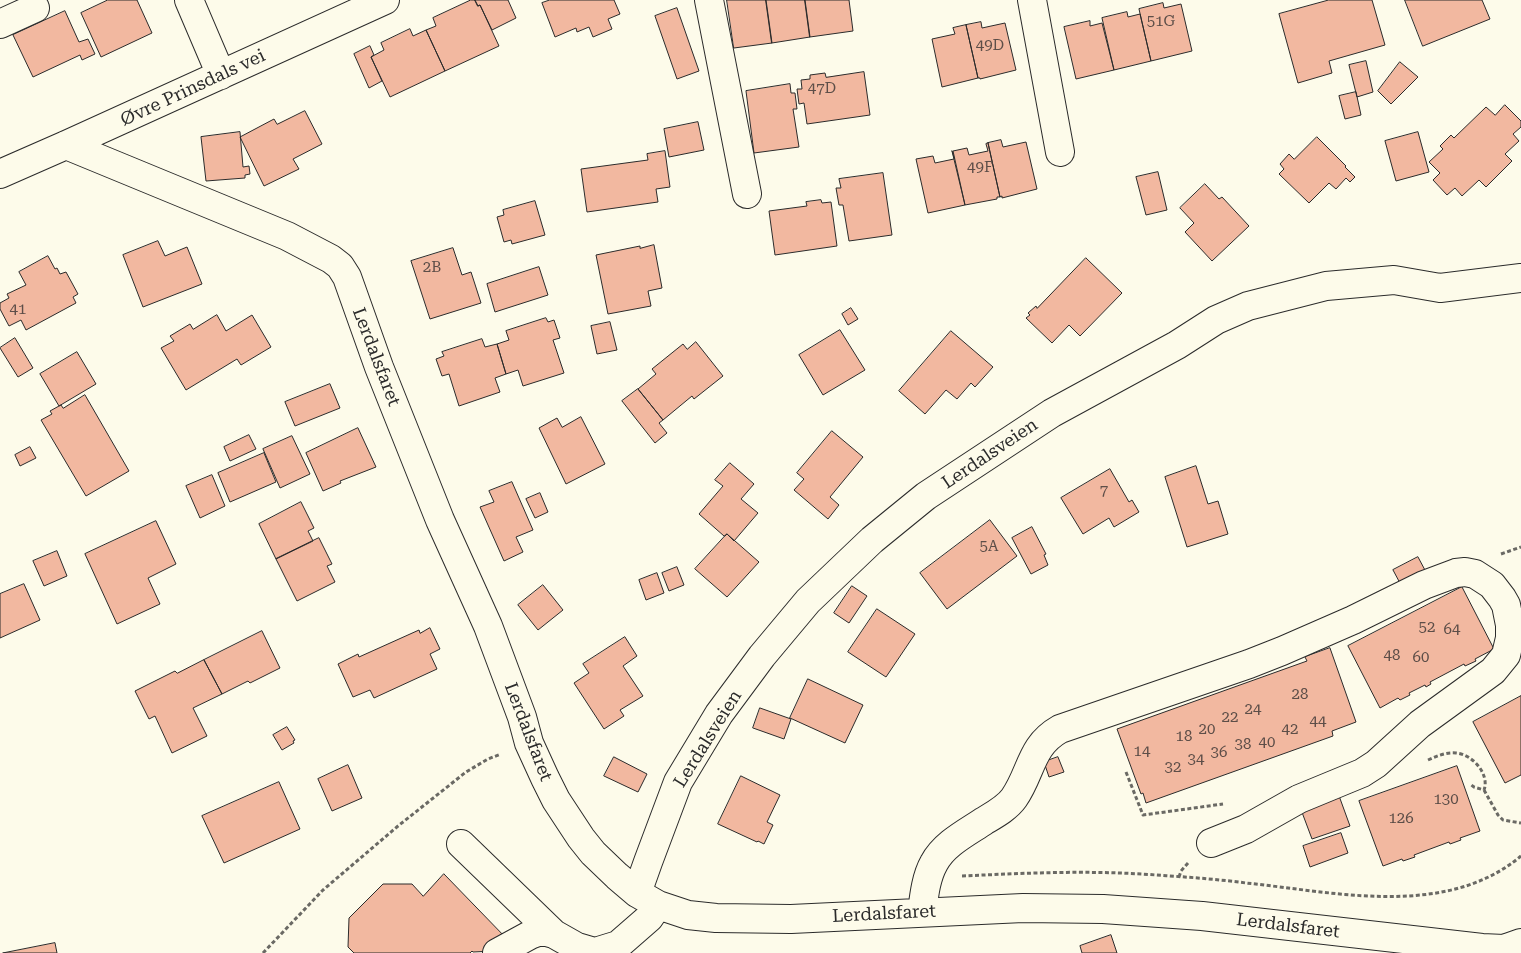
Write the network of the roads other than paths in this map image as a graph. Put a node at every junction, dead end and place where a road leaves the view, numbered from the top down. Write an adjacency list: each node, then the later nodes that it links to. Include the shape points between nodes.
1 (189, 0): 7 (street)
2 (385, 0): 7 (street, Øvre Prinsdals vei)
3 (709, 0): 11 (street)
4 (1032, 0): 9 (street)
5 (35, 8): 6 (street)
6 (0, 24)
7 (221, 75): 8 (street, Øvre Prinsdals vei)
8 (66, 145): 10 (street, Øvre Prinsdals vei); 15 (street, Lerdalsfaret, via 287,236 340,266 347,276 440,520 488,626 529,743 556,800 593,853)
9 (1060, 152)
10 (0, 174)
11 (747, 194)
12 (1521, 278): 15 (street, Lerdalsveien, via 1440,288 1394,280 1326,286 1248,306 1216,320 1177,345 1052,413 926,496 872,540 808,601 720,714 678,782 648,862)
13 (1211, 843): 16 (street, via 1246,829 1299,799 1362,773 1420,724 1494,671 1506,655 1510,632 1506,606 1492,585 1476,574 1456,573 1274,654 1060,728 1038,747 1014,798 942,851 928,878)
14 (462, 844): 17 (street)
15 (648, 899): 16 (street, Lerdalsfaret, via 688,915 716,918 791,919); 20 (street, via 649,918 618,945)
16 (922, 912): 18 (street, Lerdalsfaret, via 1032,908 1155,912)
17 (554, 934): 19 (street, via 538,932); 20 (street)
18 (1510, 948)
19 (497, 953)
20 (593, 953)

